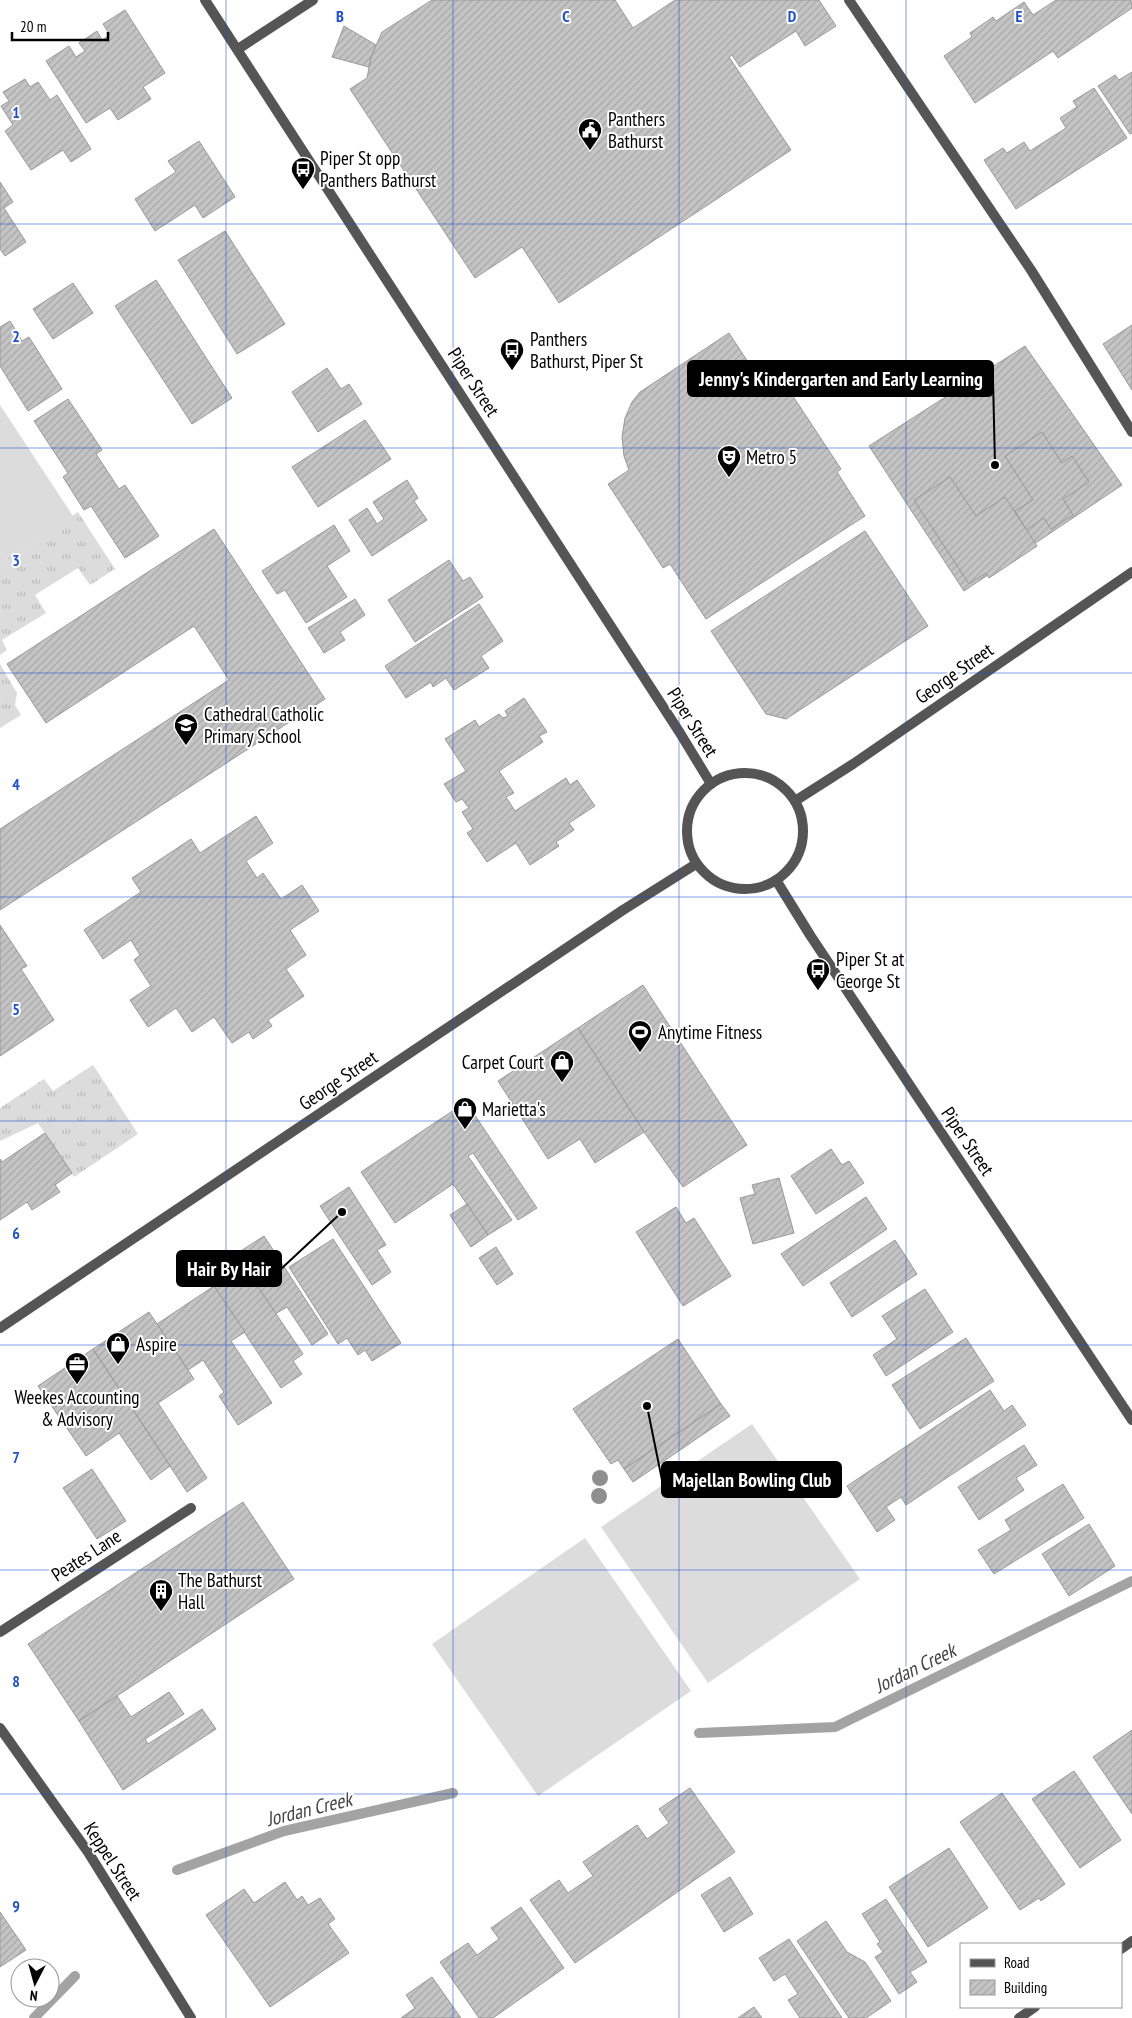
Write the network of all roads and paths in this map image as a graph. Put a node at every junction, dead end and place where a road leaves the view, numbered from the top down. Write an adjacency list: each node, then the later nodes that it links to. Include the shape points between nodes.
1 (205, 0): 4 (street, Piper Street)
2 (313, 0): 4 (street)
3 (849, 0): 5 (street, via 1031,270)
4 (238, 49): 7 (street, Piper Street)
5 (1132, 432)
6 (1132, 572): 8 (street, George Street)
7 (711, 784): 8 (street, via 725,777 757,775 772,780); 9 (street, via 696,800 687,821 686,836)
8 (795, 801): 10 (street, via 803,830 802,845 796,859)
9 (696, 864): 10 (street, via 719,884 733,888 763,887); 11 (street, George Street)
10 (776, 880): 12 (street, Piper Street)
11 (0, 1328)
12 (1132, 1420)
13 (191, 1508): 14 (street, Peates Lane)
14 (0, 1632)
15 (0, 1728): 17 (street, Keppel Street, via 88,1852)
16 (1034, 2008): 18 (street)
17 (191, 2018)
18 (1019, 2018)

